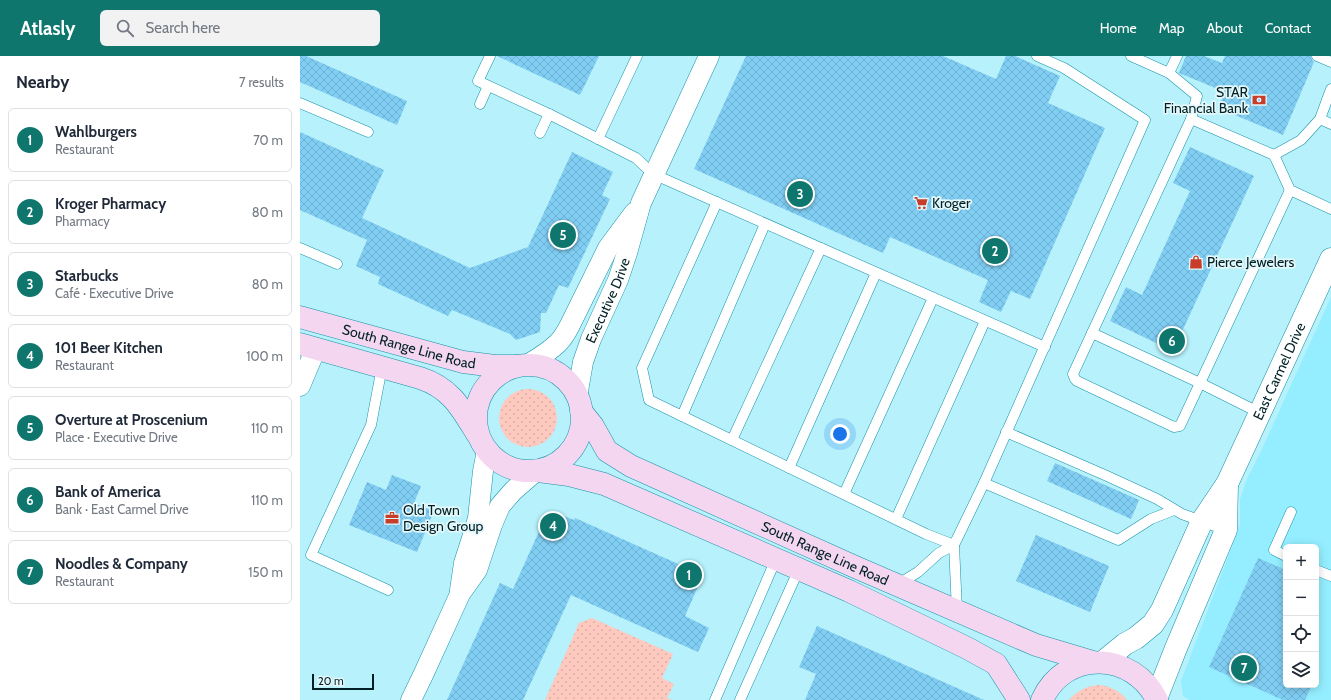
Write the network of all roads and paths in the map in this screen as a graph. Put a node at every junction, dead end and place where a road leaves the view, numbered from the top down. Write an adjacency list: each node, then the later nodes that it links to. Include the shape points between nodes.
1 (490, 56): 10 (lane, via 478,81)
2 (637, 56): 20 (lane)
3 (709, 56): 22 (street, Executive Drive)
4 (1037, 56): 38 (lane, via 1064,68 1145,120)
5 (1131, 56): 9 (lane)
6 (1177, 56): 9 (lane)
7 (1317, 56): 8 (lane)
8 (1331, 62)
9 (1169, 73): 15 (lane, via 1197,96)
10 (488, 86): 13 (lane); 14 (lane)
11 (1331, 89): 16 (lane)
12 (300, 103): 18 (lane)
13 (480, 104)
14 (549, 114): 19 (lane); 20 (lane)
15 (1191, 119): 21 (lane); 36 (lane)
16 (1320, 119): 17 (lane); 21 (lane, via 1301,140)
17 (1331, 124)
18 (368, 132)
19 (540, 133)
20 (598, 139): 22 (lane, via 636,158)
21 (1274, 155): 23 (lane)
22 (654, 174): 24 (lane); 25 (street, Executive Drive)
23 (1290, 190): 26 (lane); 41 (lane)
24 (717, 202): 27 (lane); 45 (lane, via 642,368 649,400)
25 (641, 203): 39 (street, Executive Drive, via 608,248 564,335 547,352); 43 (street, Executive Drive, via 618,280 583,362)
26 (1331, 209)
27 (765, 224): 29 (lane); 45 (lane)
28 (300, 248): 30 (lane)
29 (821, 248): 31 (lane); 47 (lane)
30 (337, 264)
31 (876, 273): 33 (lane); 49 (lane)
32 (1328, 273): 44 (street, East Carmel Drive)
33 (933, 298): 35 (lane); 53 (lane)
34 (300, 317): 39 (main road, South Range Line Road, via 463,362)
35 (985, 321): 38 (lane); 56 (lane)
36 (1092, 333): 41 (lane); 41 (lane, via 1073,374 1077,382 1174,427 1180,426)
37 (308, 346): 40 (main road, South Range Line Road); 42 (street)
38 (1045, 347): 46 (lane)
39 (524, 366): 43 (main road, via 540,366 562,377 571,386); 48 (main road, via 508,370 496,377 480,398 476,425)
40 (382, 367): 48 (main road, South Range Line Road, via 438,386 463,411); 66 (lane, via 371,425 311,555)
41 (1200, 383): 44 (lane)
42 (300, 386)
43 (579, 404): 50 (main road, via 581,427 576,442 566,456 554,465); 65 (main road, South Range Line Road, via 607,450 631,466)
44 (1260, 412): 52 (street, East Carmel Drive)
45 (682, 416): 47 (lane)
46 (1006, 432): 51 (lane); 54 (lane, via 1114,479)
47 (732, 440): 49 (lane)
48 (484, 445): 50 (main road, via 495,459 505,466 515,470); 67 (street, via 478,518 464,563)
49 (789, 468): 53 (lane)
50 (537, 471): 61 (main road, South Range Line Road, via 569,475 604,484); 67 (street, via 500,506 477,570)
51 (984, 483): 54 (lane, via 1118,540 1151,519); 59 (lane)
52 (1227, 484): 57 (street, East Carmel Drive); 58 (street, East Carmel Drive)
53 (844, 494): 56 (lane)
54 (1174, 510): 57 (lane)
55 (1291, 512): 60 (lane, via 1274,550)
56 (896, 519): 59 (lane)
57 (1202, 520): 58 (lane); 69 (street, East Carmel Drive, via 1162,610 1153,624)
58 (1226, 530): 70 (street, East Carmel Drive)
59 (954, 545): 65 (lane, via 939,553 918,572); 68 (lane)
60 (1283, 554)
61 (776, 559): 62 (main road, South Range Line Road); 72 (lane)
62 (799, 569): 73 (lane); 74 (main road, South Range Line Road, via 996,664)
63 (1319, 571): 64 (lane)
64 (1331, 576)
65 (897, 585): 68 (main road, South Range Line Road)
66 (388, 590)
67 (460, 594): 71 (street)
68 (957, 611): 69 (main road, South Range Line Road, via 1036,645)
69 (1098, 662): 70 (main road, South Range Line Road, via 1119,665 1134,673 1147,684); 75 (main road, via 1075,667 1059,676)
70 (1156, 699)
71 (411, 700)
72 (715, 700)
73 (740, 700)
74 (1019, 700)
75 (1042, 700)

